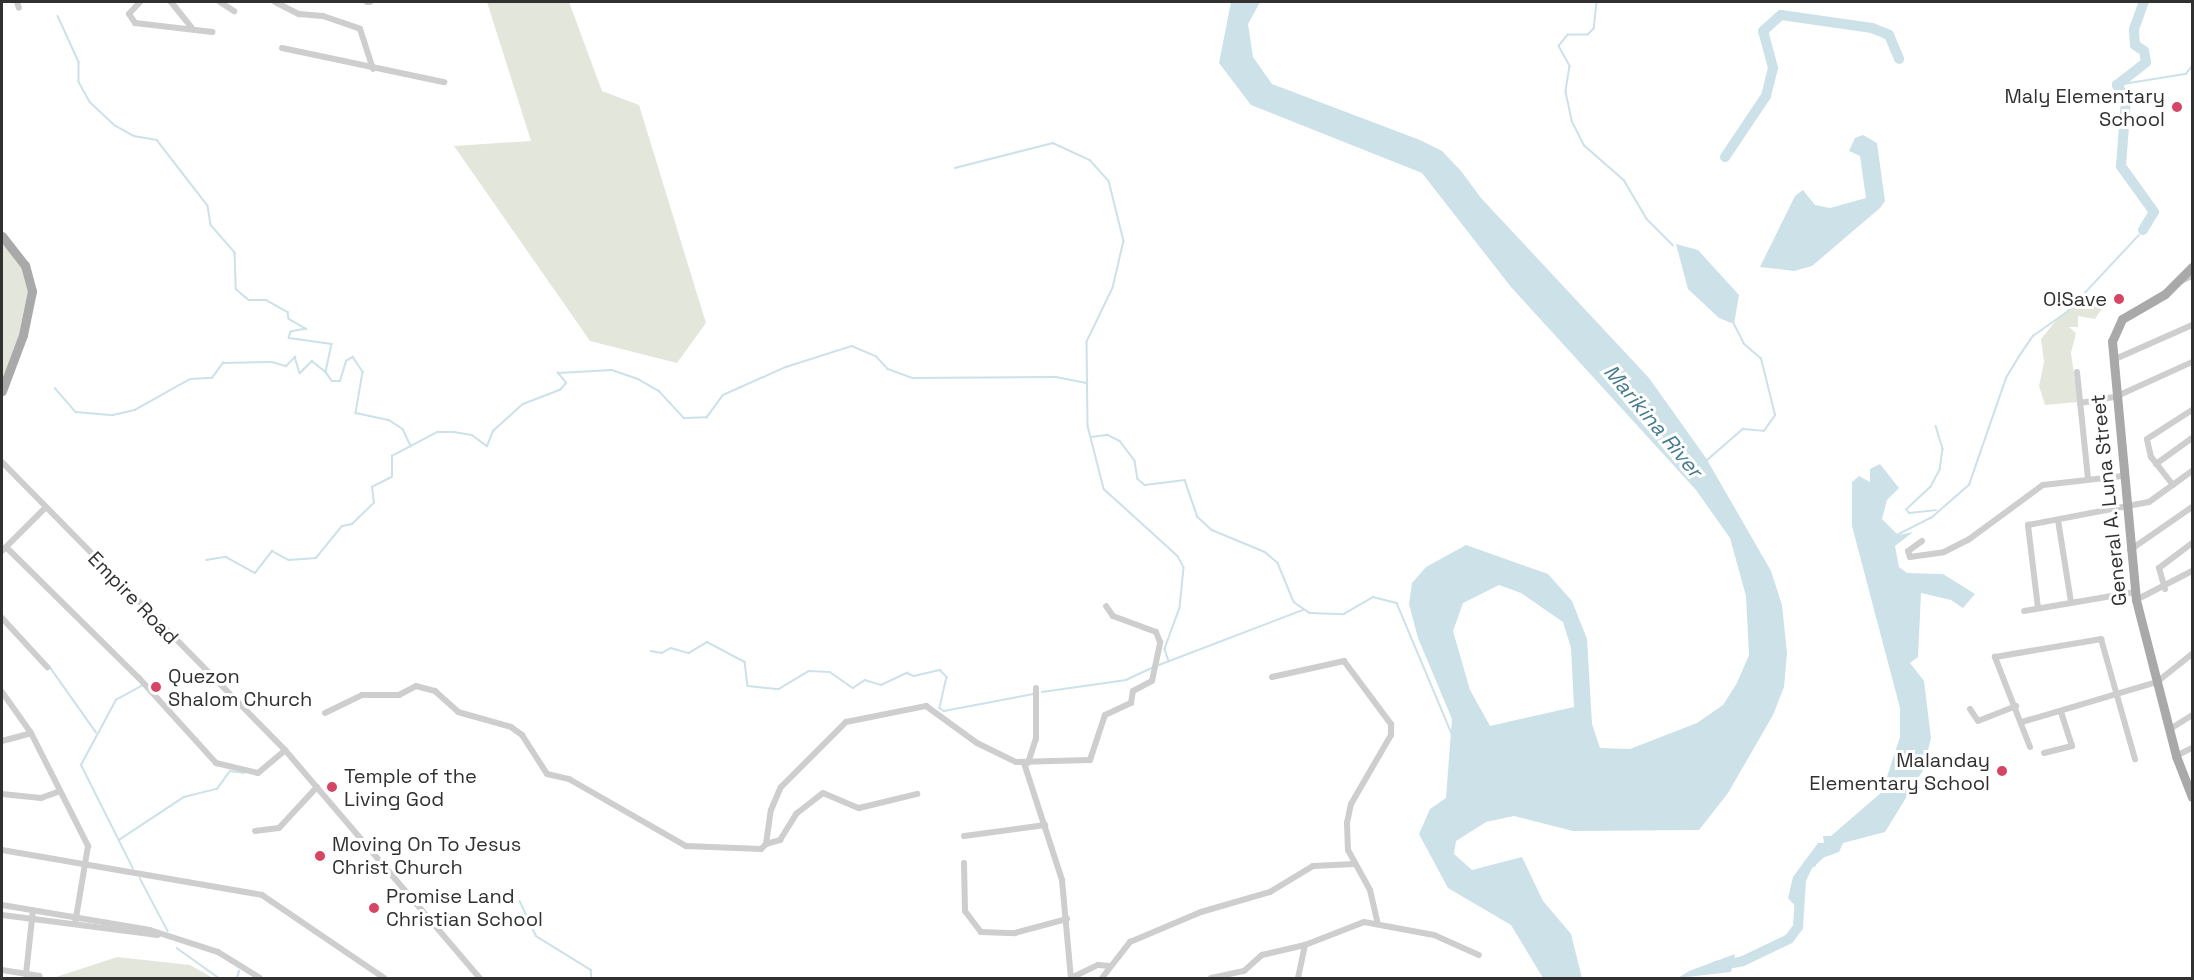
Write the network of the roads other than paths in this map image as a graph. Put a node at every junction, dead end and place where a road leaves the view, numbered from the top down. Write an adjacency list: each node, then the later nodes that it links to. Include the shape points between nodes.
1 (140, 2): 8 (street, via 129,14 131,22)
2 (171, 2): 5 (street)
3 (220, 2): 7 (street)
4 (275, 2): 6 (street)
5 (181, 4): 8 (street)
6 (286, 5): 11 (street, via 360,29)
7 (234, 11)
8 (191, 27): 9 (street)
9 (212, 32)
10 (282, 48): 11 (street)
11 (373, 69): 12 (street)
12 (444, 82)
13 (2, 236): 21 (main road, via 25,265 32,291 23,335)
14 (2193, 267): 16 (main road, General A. Luna Street)
15 (2193, 276): 16 (street)
16 (2178, 282): 18 (main road, General A. Luna Street, via 2122,319 2113,334)
17 (2193, 325): 18 (street)
18 (2113, 360): 22 (main road, General A. Luna Street)
19 (2193, 362): 22 (street)
20 (2077, 372): 23 (street)
21 (2, 391)
22 (2115, 397): 23 (street); 29 (main road, General A. Luna Street)
23 (2080, 403): 30 (street)
24 (2193, 410): 27 (street, via 2147,439)
25 (2193, 438): 27 (street)
26 (2, 462): 34 (street, Empire Road)
27 (2156, 464): 31 (street)
28 (2193, 471): 31 (street)
29 (2122, 476): 30 (street); 32 (main road, General A. Luna Street)
30 (2088, 478): 36 (street, via 2043,485 1968,540 1911,558 1907,552)
31 (2173, 485): 32 (street, via 2149,502)
32 (2126, 506): 35 (street); 39 (main road, General A. Luna Street)
33 (2193, 507): 39 (street, via 2162,533)
34 (45, 508): 38 (street); 66 (street, Empire Road)
35 (2058, 520): 43 (street); 45 (street, via 2028,525)
36 (1922, 541)
37 (2193, 543): 41 (street, via 2159,568)
38 (4, 549): 66 (street, via 139,678 216,763 251,775 266,770)
39 (2130, 550): 42 (main road, General A. Luna Street)
40 (2193, 571): 41 (street)
41 (2164, 589): 42 (street)
42 (2136, 596): 43 (street); 51 (main road, General A. Luna Street)
43 (2071, 602): 45 (street)
44 (1107, 606): 70 (street, via 1113,616 1159,636 1152,681 1133,691 1131,704 1105,715 1090,760)
45 (2038, 608): 46 (street)
46 (2024, 611)
47 (2, 618): 49 (street)
48 (2193, 654): 51 (street)
49 (47, 667)
50 (1272, 677): 83 (street, via 1344,661 1391,724 1391,735 1349,807 1348,850)
51 (2157, 682): 54 (street); 61 (main road, General A. Luna Street)
52 (1036, 688): 70 (street, via 1036,740)
53 (2, 692): 62 (street)
54 (2118, 695): 55 (street, via 2101,639 1995,657); 57 (street); 69 (street)
55 (2016, 706): 56 (street, via 1978,721); 60 (street)
56 (1970, 709)
57 (2061, 712): 60 (street); 67 (street, via 2072,746)
58 (325, 713): 79 (street, via 362,696 399,694 416,686 435,691 450,708 516,731 547,774 569,779 686,846 761,849)
59 (2193, 715): 61 (street)
60 (2022, 722): 64 (street)
61 (2170, 729): 68 (main road, General A. Luna Street)
62 (31, 733): 63 (street); 72 (street)
63 (2, 741)
64 (2030, 747)
65 (2193, 748): 68 (street)
66 (285, 750): 71 (street, Empire Road)
67 (2044, 753)
68 (2176, 756): 75 (main road, General A. Luna Street)
69 (2135, 759)
70 (1026, 763): 76 (street); 79 (street, via 977,742 926,706 846,722 781,788 771,810)
71 (317, 787): 77 (street, via 279,828); 99 (street, Empire Road)
72 (61, 792): 73 (street, via 41,798); 82 (street, via 88,846)
73 (2, 794)
74 (917, 794): 79 (street, via 859,808 823,794 796,814 780,840)
75 (2193, 797)
76 (1045, 825): 78 (street); 89 (street, via 1062,880)
77 (255, 831)
78 (964, 836)
79 (766, 844)
80 (2, 850): 82 (street)
81 (964, 862): 89 (street, via 965,911 981,932 1015,933)
82 (87, 864): 87 (street); 101 (street, via 262,895)
83 (1354, 864): 90 (street, via 1370,890); 95 (street, via 1313,866 1270,892 1190,916 1130,942)
84 (2, 905): 85 (street)
85 (33, 910): 87 (street); 88 (street)
86 (2, 915): 88 (street)
87 (76, 915): 91 (street); 92 (street)
88 (32, 919): 91 (street); 97 (street)
89 (1067, 919): 102 (street)
90 (1377, 921): 93 (street, via 1341,927); 94 (street, via 1434,935)
91 (75, 924): 92 (street)
92 (158, 935): 100 (street, via 218,952)
93 (1305, 945): 104 (street, via 1262,956 1244,971); 105 (street)
94 (1479, 955)
95 (1110, 966): 102 (street, via 1098,965); 103 (street)
96 (2, 970): 97 (street)
97 (26, 974): 98 (street)
98 (40, 976)
99 (479, 977)
100 (260, 978)
101 (384, 978)
102 (1071, 978)
103 (1102, 978)
104 (1212, 978)
105 (1298, 978)

